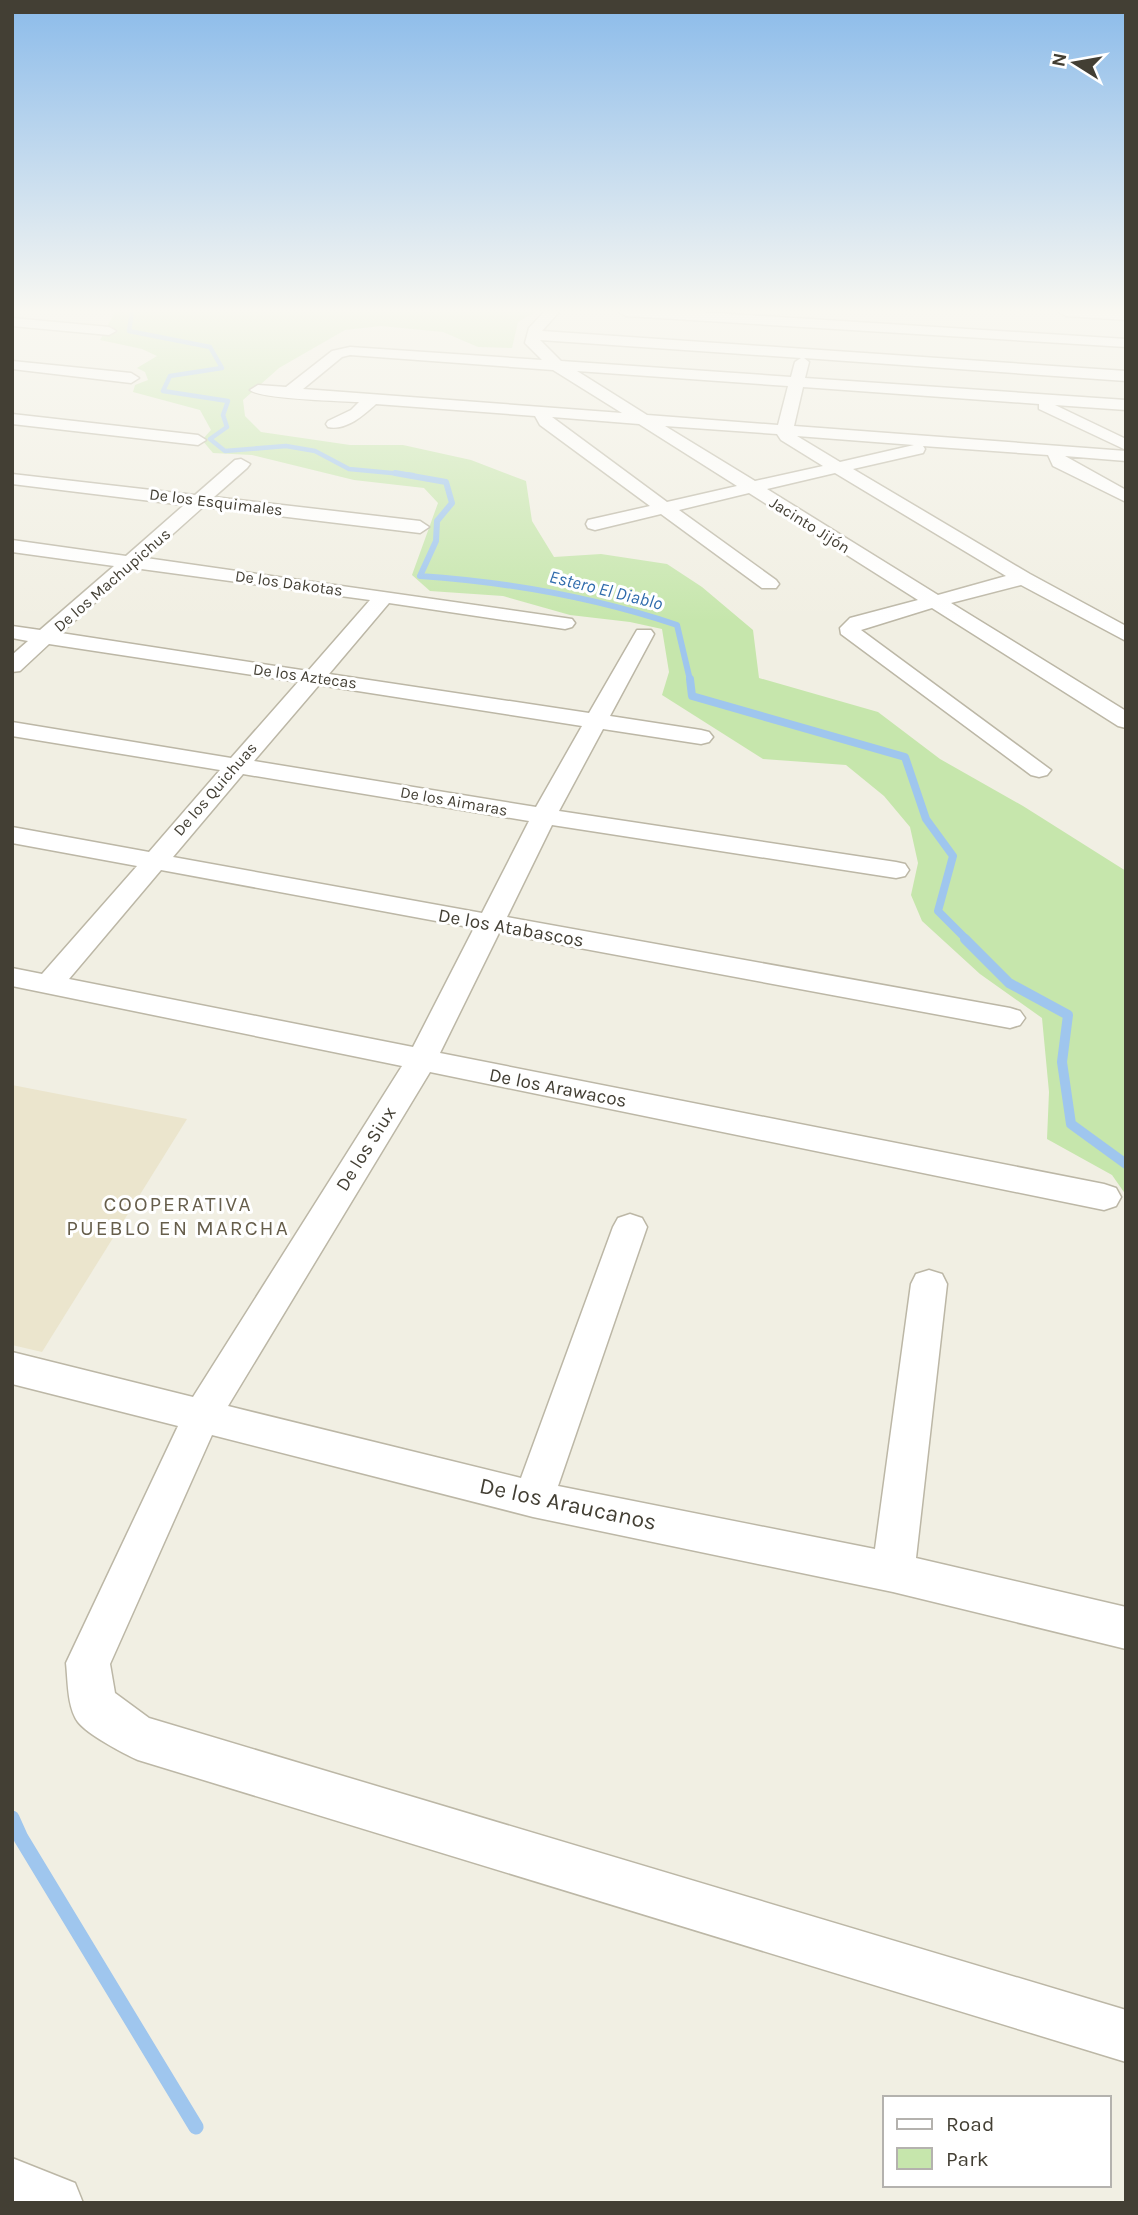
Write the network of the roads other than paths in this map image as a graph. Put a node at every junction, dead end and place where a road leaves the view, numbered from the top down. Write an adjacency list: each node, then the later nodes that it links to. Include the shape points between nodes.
1 (352, 415): 9 (street)
2 (542, 415): 25 (street)
3 (570, 415): 8 (street)
4 (641, 415): 8 (street, Jacinto Jijón)
5 (789, 415): 10 (street)
6 (1064, 415): 12 (street)
7 (12, 419): 14 (street)
8 (652, 422): 10 (street); 22 (street, Jacinto Jijón)
9 (334, 424)
10 (784, 432): 15 (street); 20 (street)
11 (1063, 432): 12 (street)
12 (1105, 435): 13 (street); 16 (street)
13 (1126, 436)
14 (198, 440)
15 (935, 443): 17 (street); 20 (street)
16 (1126, 445)
17 (1055, 451): 18 (street); 23 (street, via 1059,461)
18 (1126, 456)
19 (241, 464): 24 (street, De los Machupichus)
20 (841, 468): 22 (street); 30 (street)
21 (12, 479): 24 (street, De los Esquimales)
22 (751, 488): 25 (street); 33 (street, Jacinto Jijón)
23 (1126, 497)
24 (202, 500): 27 (street, De los Esquimales); 29 (street, De los Machupichus)
25 (664, 508): 26 (street); 31 (street)
26 (596, 524)
27 (420, 527)
28 (12, 546): 29 (street, De los Dakotas)
29 (133, 561): 32 (street, De los Dakotas); 38 (street, De los Machupichus)
30 (1024, 578): 33 (street); 37 (street)
31 (769, 584)
32 (384, 596): 34 (street, De los Dakotas); 40 (street, De los Quichuas)
33 (931, 600): 42 (street, Jacinto Jijón); 46 (street, via 857,622 850,628 852,634)
34 (565, 623)
35 (12, 632): 38 (street, De los Aztecas)
36 (645, 634): 41 (street, De los Siux)
37 (1126, 635)
38 (46, 638): 39 (street, De los Machupichus); 40 (street, De los Aztecas)
39 (12, 666)
40 (313, 677): 41 (street, De los Aztecas); 45 (street, De los Quichuas)
41 (598, 720): 44 (street, De los Aztecas); 47 (street, De los Siux)
42 (1126, 721)
43 (12, 729): 45 (street, De los Aimaras)
44 (701, 737)
45 (236, 764): 47 (street, De los Aimaras); 49 (street, De los Quichuas)
46 (1040, 769)
47 (544, 816): 50 (street, De los Aimaras); 51 (street, De los Siux)
48 (12, 835): 49 (street, De los Atabascos)
49 (153, 861): 51 (street, De los Atabascos); 53 (street, De los Quichuas)
50 (896, 870)
51 (490, 925): 54 (street, De los Atabascos); 55 (street, De los Siux)
52 (12, 977): 53 (street, De los Arawacos)
53 (48, 985): 55 (street, De los Arawacos)
54 (1010, 1018)
55 (421, 1061): 56 (street, De los Arawacos); 60 (street, De los Siux)
56 (1104, 1197)
57 (630, 1227): 61 (street)
58 (929, 1284): 62 (street)
59 (12, 1368): 60 (street, De los Araucanos)
60 (202, 1415): 61 (street, De los Araucanos); 64 (street, De los Siux, via 88,1663 94,1706 138,1737)
61 (533, 1499): 62 (street, De los Araucanos)
62 (893, 1572): 63 (street, De los Araucanos)
63 (1126, 1628)
64 (1126, 2036)
65 (12, 2186): 66 (street)
66 (55, 2203)

